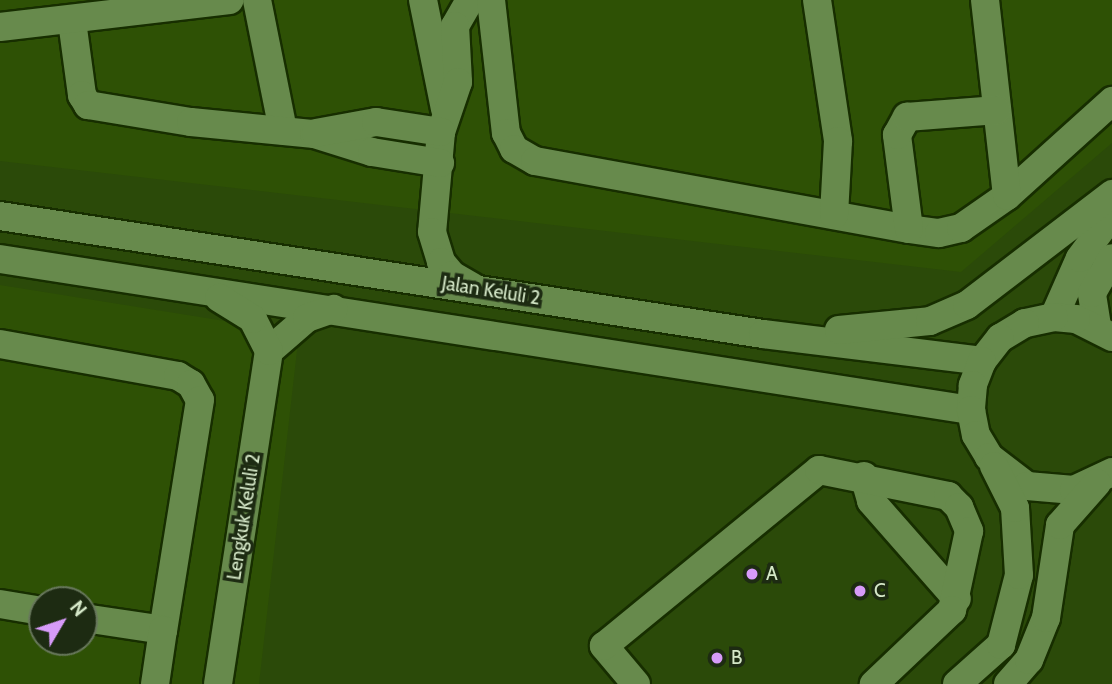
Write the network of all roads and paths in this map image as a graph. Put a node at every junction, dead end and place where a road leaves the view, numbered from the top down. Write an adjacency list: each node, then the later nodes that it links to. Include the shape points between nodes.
1 (229, 0): 8 (street)
2 (257, 0): 13 (street)
3 (423, 0): 12 (street)
4 (470, 0): 12 (street, via 455,26 458,82)
5 (491, 0): 18 (street, via 506,133 514,149 535,161)
6 (817, 0): 18 (street, via 838,141)
7 (985, 0): 11 (street)
8 (72, 21): 9 (street); 13 (street, via 82,96 88,105 191,122)
9 (0, 27)
10 (1112, 101): 17 (street)
11 (997, 110): 17 (street); 21 (street, via 907,117 897,135)
12 (443, 122): 14 (street, via 376,122); 15 (street)
13 (283, 130): 14 (street)
14 (314, 134): 15 (street, via 372,152)
15 (440, 163): 22 (street)
16 (1112, 194): 31 (street, via 967,305 930,321)
17 (1007, 196): 21 (street, via 961,228 939,233)
18 (834, 215): 21 (street)
19 (1112, 215): 29 (street, via 1080,258)
20 (0, 216): 25 (street, Jalan Keluli 2)
21 (909, 229)
22 (432, 233): 25 (street, via 414,257); 27 (street, via 441,262 452,275)
23 (1112, 258): 30 (street, via 1092,293)
24 (0, 259): 26 (street)
25 (377, 274): 27 (street, Jalan Keluli 2)
26 (199, 288): 28 (street); 33 (street, via 253,318)
27 (479, 290): 31 (street, Jalan Keluli 2)
28 (334, 309): 33 (street, via 307,318); 35 (street)
29 (1054, 317): 30 (street); 34 (street, via 1026,323 1009,333)
30 (1104, 332)
31 (763, 334): 34 (street, Jalan Keluli 2)
32 (0, 344): 43 (street, via 178,376 191,384 200,400)
33 (269, 351): 45 (street, Lengkuk Keluli 2)
34 (982, 361): 35 (street, via 973,385)
35 (971, 410): 36 (street, via 976,435)
36 (989, 457): 38 (street, via 1006,474 1050,491); 48 (street, via 1015,508 1019,575 1001,645)
37 (864, 476): 39 (street, via 871,501); 39 (street, via 948,496 959,507 969,531); 46 (street, via 813,472 604,646)
38 (1104, 478): 49 (street, via 1060,525 1046,618 1029,660)
39 (957, 599): 47 (street, via 937,628)
40 (0, 604): 41 (street)
41 (28, 609)
42 (98, 620): 43 (street)
43 (163, 630): 44 (street)
44 (155, 684)
45 (218, 684)
46 (636, 684)
47 (874, 684)
48 (957, 684)
49 (1008, 684)

